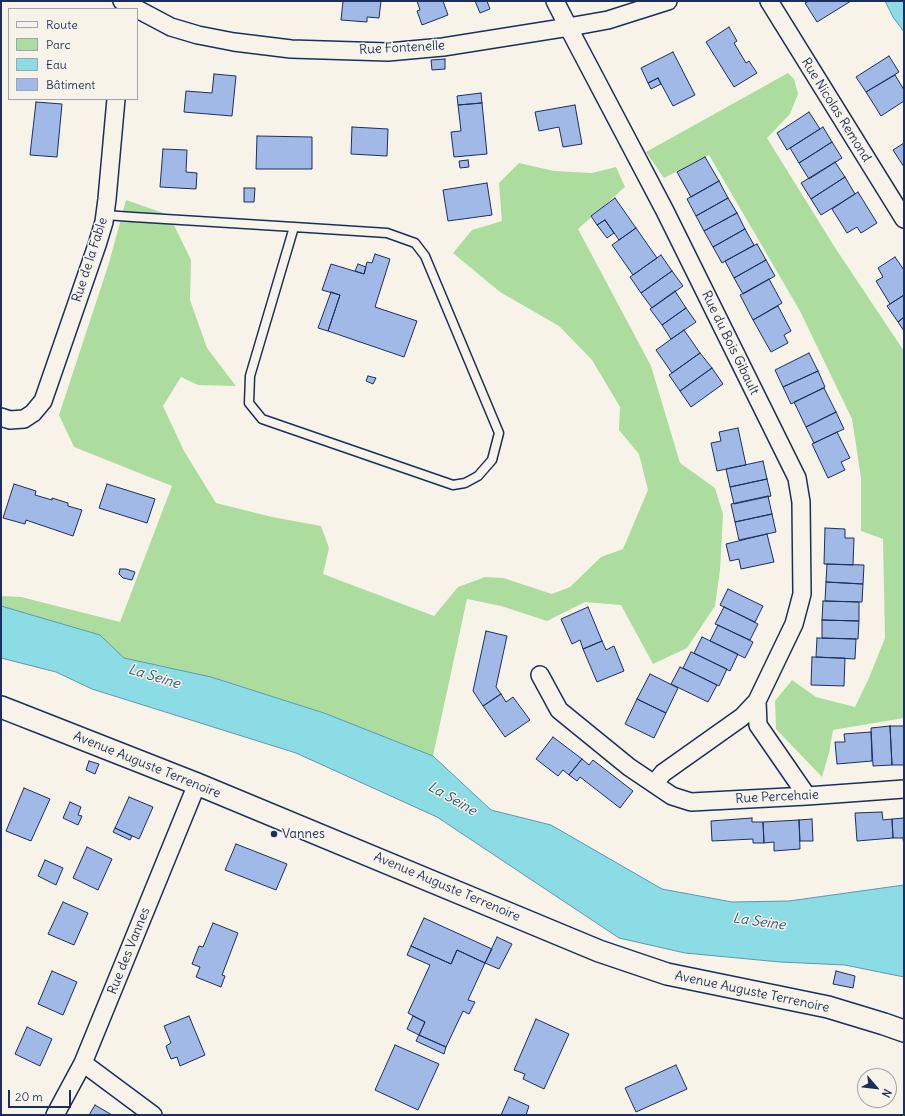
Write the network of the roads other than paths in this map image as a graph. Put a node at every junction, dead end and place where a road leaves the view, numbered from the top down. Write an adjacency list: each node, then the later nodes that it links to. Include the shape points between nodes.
1 (555, 1): 5 (street, Rue du Bois Gibault)
2 (668, 1): 5 (street, Rue Fontenelle, via 608,20)
3 (769, 1): 8 (street, Rue Nicolas Remond)
4 (138, 10): 5 (street, Rue Fontenelle, via 171,27 198,35 298,49 388,52 444,47)
5 (569, 27): 12 (street, Rue du Bois Gibault, via 665,211 797,478 801,502 802,594 794,624)
6 (116, 100): 7 (street, Rue de la Fable)
7 (105, 215): 9 (lane); 10 (street, Rue de la Fable, via 43,401 24,419 10,420)
8 (904, 219)
9 (294, 227): 9 (lane, via 387,233 415,243 425,256 498,433 492,460 478,476 465,483 453,485 262,419 249,403 250,376)
10 (1, 417)
11 (540, 675): 15 (street, via 559,710)
12 (757, 701): 15 (street, Rue du Bois Gibault, via 742,717 663,772); 17 (street, Rue du Bois Gibault, via 758,725)
13 (1, 707): 14 (street, Avenue Auguste Terrenoire)
14 (197, 784): 18 (street, Avenue Auguste Terrenoire, via 599,951 667,974 828,1007); 19 (street, Rue des Vannes)
15 (654, 784): 17 (street, Rue Percehaie, via 672,796 691,802)
16 (904, 789): 17 (street, Rue Percehaie)
17 (807, 796)
18 (904, 1031)
19 (83, 1063): 20 (street, Rue des Vannes); 21 (street)
20 (55, 1115)
21 (153, 1115)

